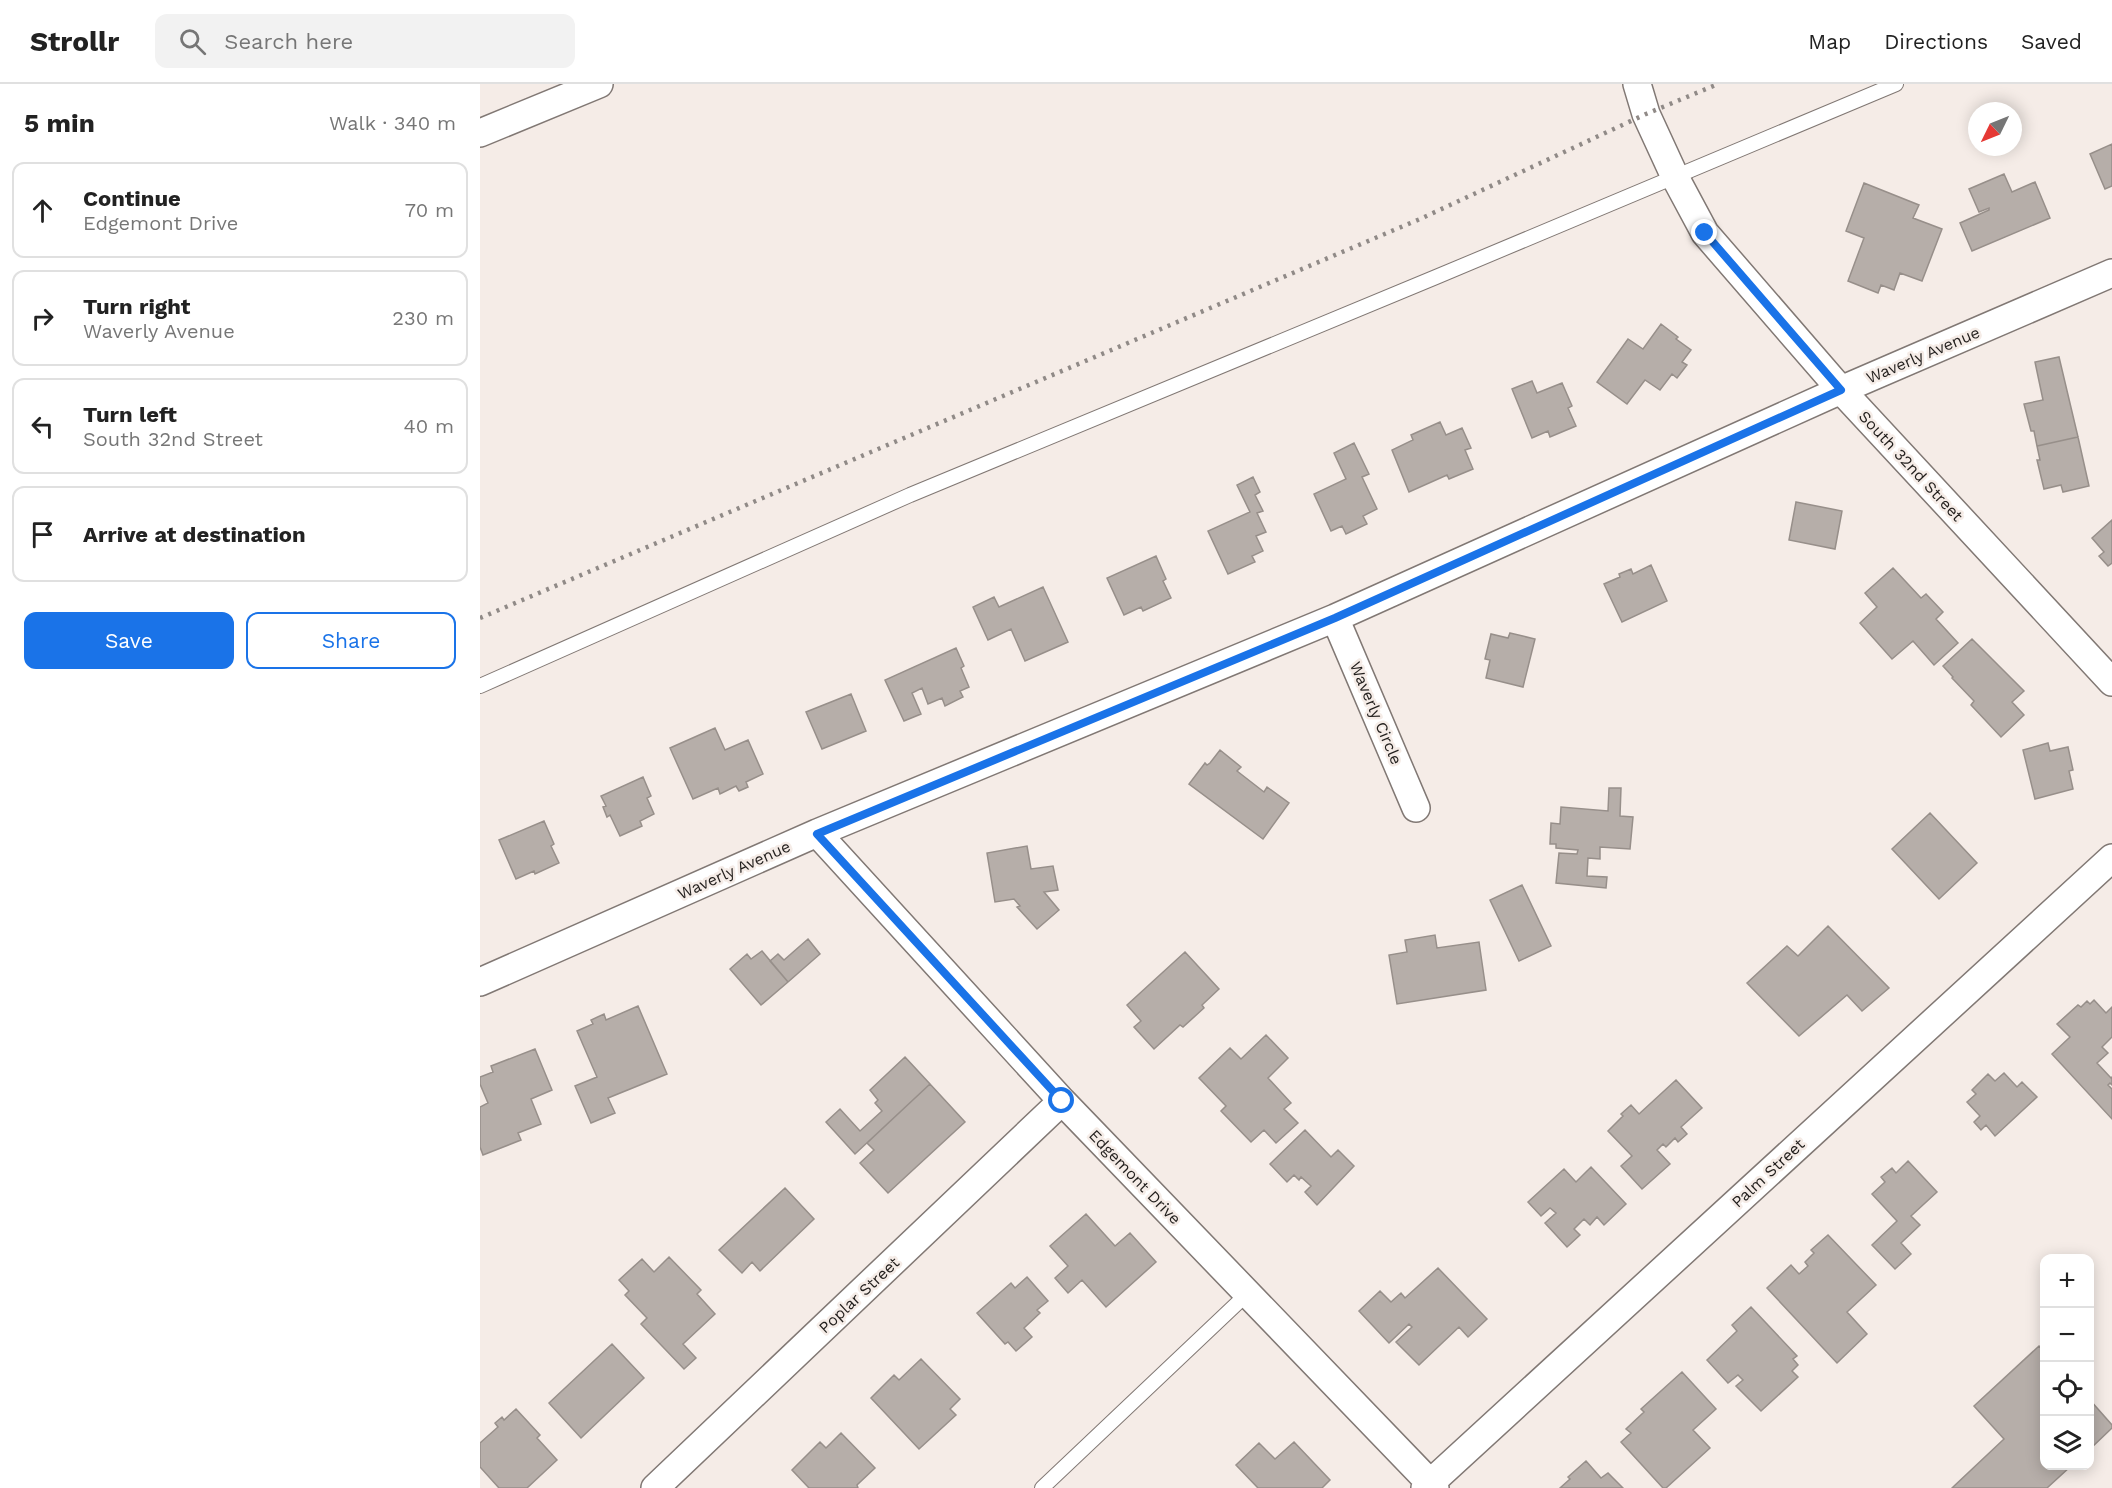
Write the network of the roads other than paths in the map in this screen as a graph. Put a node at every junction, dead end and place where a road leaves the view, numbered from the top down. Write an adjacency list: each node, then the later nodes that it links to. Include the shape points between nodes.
1 (599, 84): 4 (street)
2 (1637, 84): 5 (street, South 32nd Street, via 1646,114)
3 (1896, 84): 5 (lane)
4 (480, 133)
5 (1675, 177): 7 (street, South 32nd Street, via 1705,233); 10 (lane, via 910,495)
6 (2112, 273): 7 (street, Waverly Avenue)
7 (1841, 390): 8 (street, Waverly Avenue); 9 (street, South 32nd Street)
8 (1335, 618): 11 (street, Waverly Circle); 12 (street, Waverly Avenue)
9 (2112, 682)
10 (480, 686)
11 (1416, 808)
12 (817, 834): 14 (street, Waverly Avenue); 15 (street, Edgemont Drive)
13 (2112, 858): 17 (street, Palm Street)
14 (480, 982)
15 (1062, 1101): 16 (street, Edgemont Drive); 18 (street, Poplar Street)
16 (1247, 1294): 17 (street, Edgemont Drive); 19 (lane)
17 (1430, 1486)
18 (655, 1488)
19 (1042, 1488)

